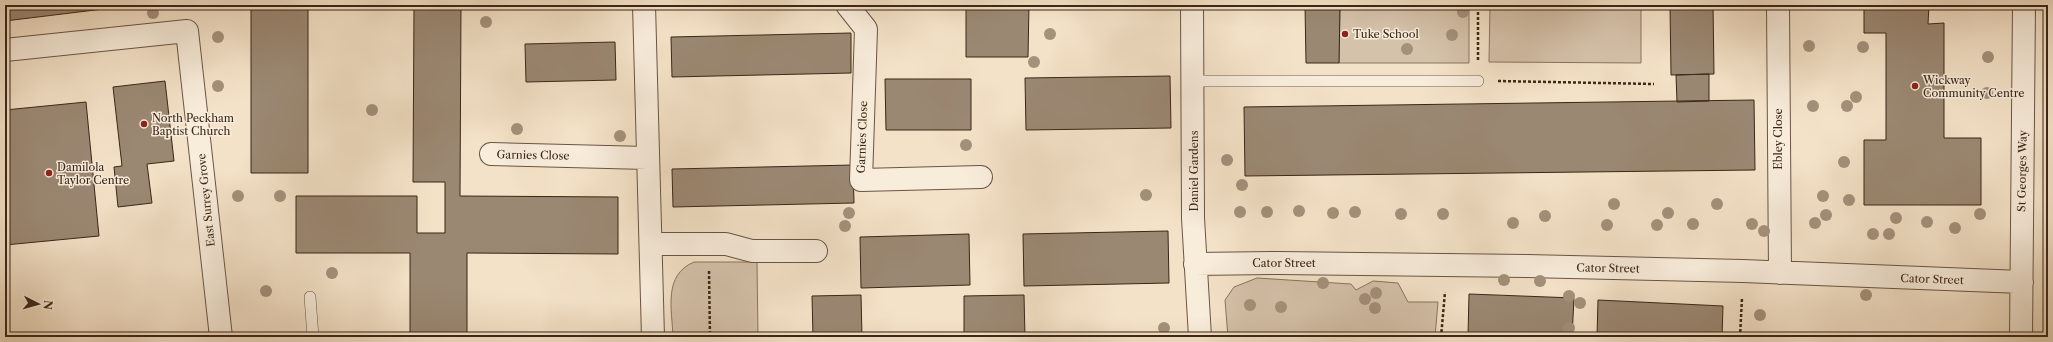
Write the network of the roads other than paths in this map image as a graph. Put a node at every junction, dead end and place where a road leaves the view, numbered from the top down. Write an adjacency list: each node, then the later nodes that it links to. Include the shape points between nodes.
1 (644, 5): 10 (street)
2 (847, 5): 11 (street, Garnies Close, via 866,28 861,180)
3 (1192, 5): 7 (street, Daniel Gardens)
4 (1778, 5): 15 (street, Ebley Close)
5 (2024, 5): 16 (street, St Georges Way)
6 (5, 50): 18 (street, East Surrey Grove, via 187,31)
7 (1194, 81): 8 (lane); 14 (street, Daniel Gardens)
8 (1478, 81)
9 (491, 154): 10 (street, Garnies Close)
10 (647, 158): 12 (street)
11 (981, 177)
12 (651, 244): 13 (street, via 726,244 752,251); 20 (street)
13 (816, 251)
14 (1195, 264): 15 (street, Cator Street, via 1447,265); 21 (street, Daniel Gardens)
15 (1780, 273): 16 (street, Cator Street)
16 (2022, 282): 22 (street, St Georges Way)
17 (310, 297): 19 (lane)
18 (221, 337)
19 (313, 337)
20 (653, 337)
21 (1200, 337)
22 (2021, 337)

